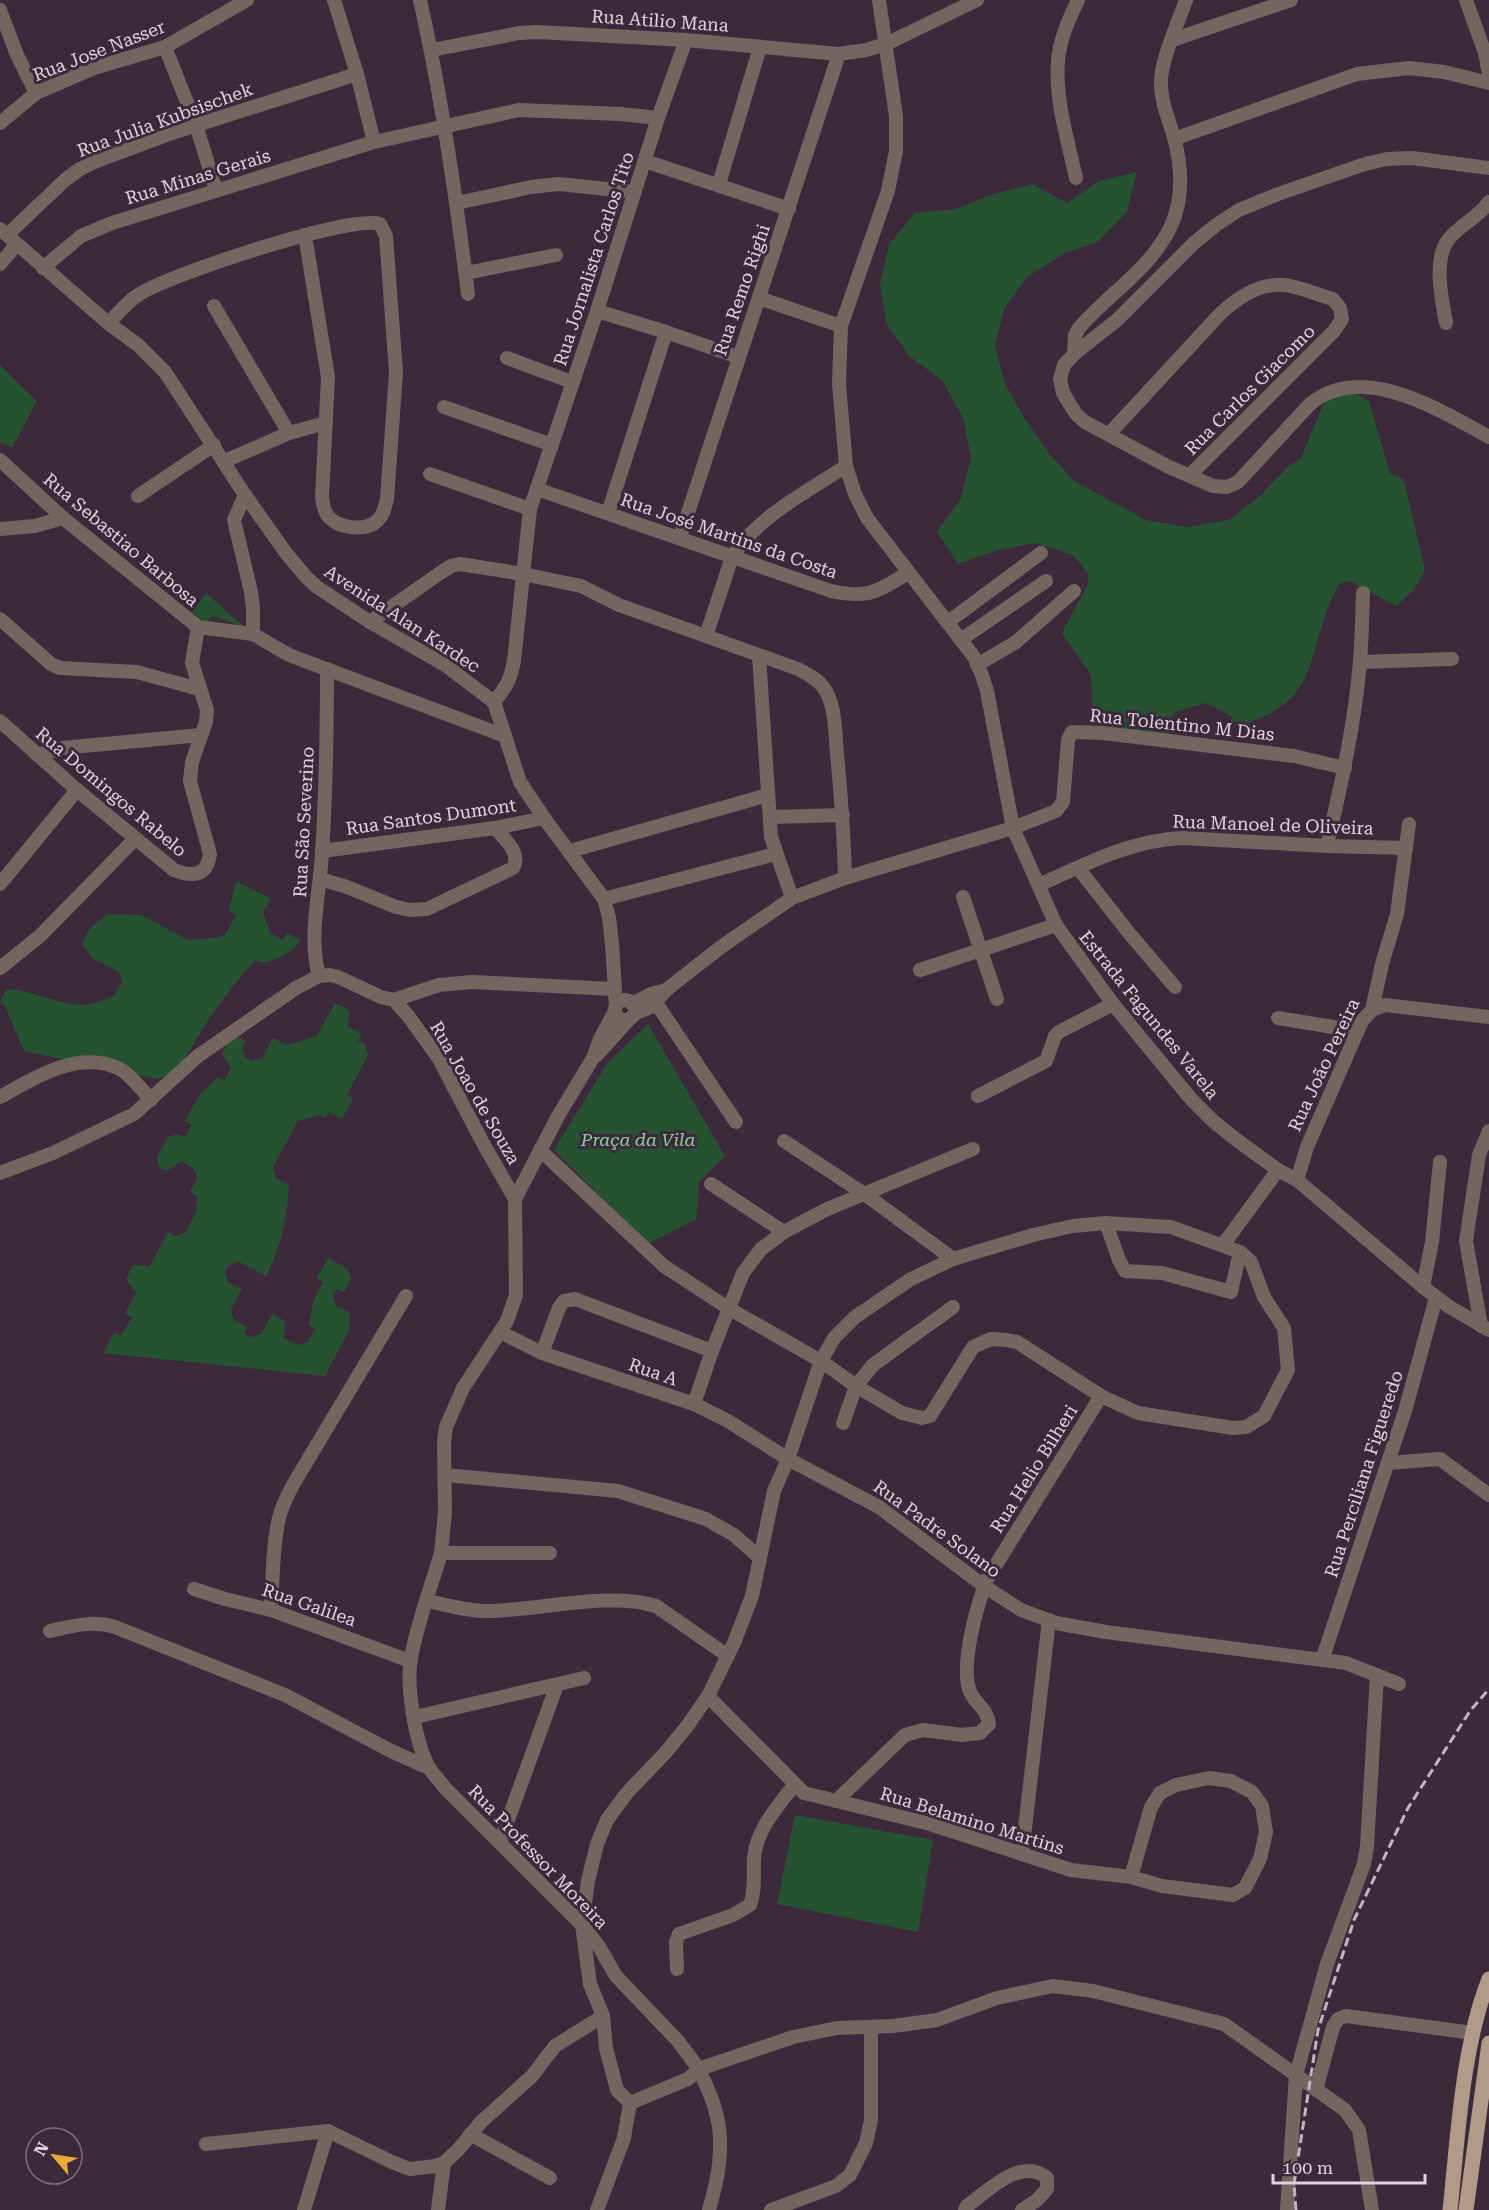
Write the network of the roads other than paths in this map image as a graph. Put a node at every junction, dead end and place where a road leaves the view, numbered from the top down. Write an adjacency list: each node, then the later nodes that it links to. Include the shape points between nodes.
1 (247, 0): 14 (street, Rua Jose Nasser)
2 (334, 0): 18 (street)
3 (420, 0): 16 (street)
4 (879, 0): 13 (street, Estrada Fagundes Varela)
5 (977, 0): 13 (street, Rua Atilio Mana)
6 (1078, 0): 30 (street, via 1058,62 1060,98)
7 (1186, 0): 11 (street)
8 (1291, 0): 11 (street)
9 (1466, 0): 19 (street)
10 (0, 10): 21 (street)
11 (1172, 39): 26 (street, via 1161,79 1164,109)
12 (686, 40): 15 (street, Rua Atilio Mana); 16 (street, Rua Atilio Mana, via 537,32); 22 (street, Rua Jornalista Carlos Tito)
13 (886, 44): 17 (street, Rua Atilio Mana); 50 (street, Estrada Fagundes Varela, via 896,116 893,172)
14 (165, 47): 21 (street, Rua Jose Nasser, via 94,68); 24 (street)
15 (760, 47): 17 (street, Rua Atilio Mana); 31 (street)
16 (432, 50): 25 (street)
17 (839, 54): 36 (street, Rua Remo Righi)
18 (357, 74): 24 (street, Rua Julia Kubsischek); 27 (street)
19 (1489, 74)
20 (1489, 83): 26 (street, via 1409,68 1357,74)
21 (36, 93): 23 (street, Rua Jose Nasser)
22 (658, 118): 25 (street, Rua Minas Gerais, via 519,110); 28 (street, Rua Jornalista Carlos Tito)
23 (0, 123)
24 (196, 125): 32 (street); 37 (street, Rua Julia Kubsischek, via 81,168)
25 (443, 126): 27 (street, Rua Minas Gerais); 35 (street)
26 (1174, 139): 52 (street, via 1182,185 1171,226 1146,264 1079,327)
27 (374, 142): 32 (street, Rua Minas Gerais)
28 (645, 161): 31 (street); 33 (street, Rua Jornalista Carlos Tito)
29 (1489, 168): 52 (street, via 1412,158 1387,159 1239,210 1194,243 1117,320)
30 (1076, 178)
31 (718, 184): 36 (street)
32 (216, 190): 42 (street, Rua Minas Gerais, via 81,236)
33 (635, 192): 35 (street, via 559,184); 47 (street, Rua Jornalista Carlos Tito)
34 (1489, 202): 49 (street, via 1444,247 1440,293)
35 (457, 203): 43 (street)
36 (789, 209): 45 (street, Rua Remo Righi)
37 (3, 232): 39 (street, Avenida Alan Kardec)
38 (305, 235): 48 (street, via 193,270 151,288); 57 (street, via 328,377); 57 (street, via 373,221 380,224 386,236 396,372 387,499 383,513 371,525 350,527 336,522 324,507)
39 (16, 245): 41 (street); 42 (street, Avenida Alan Kardec)
40 (556, 255): 43 (street)
41 (0, 264)
42 (43, 268): 48 (street, Avenida Alan Kardec)
43 (466, 273): 44 (street)
44 (468, 294)
45 (759, 298): 50 (street); 53 (street, Rua Remo Righi)
46 (214, 306): 58 (street)
47 (597, 311): 51 (street); 55 (street, Rua Jornalista Carlos Tito)
48 (108, 323): 61 (street, Avenida Alan Kardec, via 165,372)
49 (1446, 323)
50 (841, 326): 65 (street, Estrada Fagundes Varela, via 839,384)
51 (666, 332): 53 (street); 72 (street)
52 (1074, 354): 59 (street, via 1061,372 1062,393 1076,414)
53 (738, 357): 75 (street, Rua Remo Righi)
54 (507, 358): 55 (street)
55 (573, 382): 62 (street, Rua Jornalista Carlos Tito)
56 (444, 407): 62 (street)
57 (326, 423): 58 (street)
58 (289, 433): 64 (street)
59 (1109, 434): 67 (street); 67 (street, Rua Carlos Giacomo, via 1220,314 1245,294 1283,285 1337,303 1341,323)
60 (1489, 437): 67 (street, via 1430,406 1395,393 1351,386 1321,395 1310,404 1238,482 1227,487 1213,486)
61 (214, 445): 64 (street, Avenida Alan Kardec); 70 (street)
62 (552, 445): 68 (street, Rua Jornalista Carlos Tito)
63 (0, 460): 73 (street, Rua Sebastiao Barbosa)
64 (225, 461): 69 (street, Avenida Alan Kardec)
65 (846, 466): 77 (street, via 770,517); 78 (street, Estrada Fagundes Varela, via 867,518)
66 (430, 474): 71 (street)
67 (1190, 475)
68 (537, 489): 71 (street, Rua Jornalista Carlos Tito); 72 (street, Rua José Martins da Costa)
69 (245, 495): 84 (street, Avenida Alan Kardec, via 307,578); 87 (street, via 234,520 251,592)
70 (138, 496)
71 (530, 509): 79 (street, Rua Jornalista Carlos Tito)
72 (608, 513): 75 (street, Rua José Martins da Costa)
73 (63, 518): 74 (street, via 35,526); 86 (street, Rua Sebastiao Barbosa)
74 (0, 529)
75 (680, 537): 77 (street, Rua José Martins da Costa)
76 (1041, 553): 85 (street)
77 (732, 557): 78 (street, Rua José Martins da Costa, via 850,595 876,592); 88 (street)
78 (908, 573): 85 (street, Estrada Fagundes Varela)
79 (523, 574): 84 (street, via 455,565); 88 (street, via 581,586 619,605); 96 (street, Rua Jornalista Carlos Tito, via 511,677)
80 (1046, 581): 89 (street)
81 (1074, 591): 93 (street, via 1016,642)
82 (1363, 593): 92 (street)
83 (0, 619): 95 (street, via 60,668 137,672)
84 (370, 622): 96 (street, Avenida Alan Kardec, via 445,665)
85 (948, 622): 89 (street, Estrada Fagundes Varela)
86 (198, 627): 87 (street, Rua Sebastiao Barbosa); 95 (street, Rua Domingos Rabelo, via 192,663)
87 (253, 634): 94 (street, Rua Sebastiao Barbosa, via 289,655)
88 (706, 636): 90 (street)
89 (962, 639): 93 (street, Estrada Fagundes Varela)
90 (759, 656): 103 (street); 104 (street, via 798,669 824,687 834,718)
91 (1452, 659): 92 (street)
92 (1360, 662): 101 (street)
93 (978, 665): 109 (street, Estrada Fagundes Varela, via 987,691)
94 (327, 669): 99 (street, Rua Sebastiao Barbosa); 113 (street, Rua São Severino)
95 (198, 689): 98 (street, Rua Domingos Rabelo, via 207,710)
96 (494, 702): 99 (street)
97 (0, 722): 100 (street, Rua Domingos Rabelo)
98 (201, 735): 100 (street, via 62,748); 110 (street, Rua Domingos Rabelo, via 190,781 210,854 209,863 203,871 187,875 174,870)
99 (506, 736): 106 (street, via 520,782)
100 (37, 755): 102 (street, Rua Domingos Rabelo)
101 (1345, 768): 109 (street, Rua Tolentino M Dias, via 1294,756 1072,732 1060,808); 111 (street)
102 (76, 790): 110 (street, Rua Domingos Rabelo); 119 (street)
103 (768, 795): 105 (street); 114 (street)
104 (843, 815): 105 (street); 117 (street)
105 (770, 817): 115 (street)
106 (544, 818): 108 (street, Rua Santos Dumont); 114 (street)
107 (1409, 824): 112 (street, Rua João Pereira)
108 (495, 828): 113 (street, Rua Santos Dumont); 118 (street, via 516,857 513,868 427,909 396,907)
109 (1013, 828): 117 (street); 120 (street, Estrada Fagundes Varela)
110 (135, 839): 126 (street, via 40,936)
111 (1327, 846): 112 (street, Rua Manoel de Oliveira); 116 (street, Rua Manoel de Oliveira, via 1164,839 1132,845)
112 (1406, 848): 138 (street, Rua João Pereira, via 1397,914)
113 (322, 851): 118 (street, Rua São Severino)
114 (570, 851): 123 (street)
115 (775, 854): 122 (street); 123 (street)
116 (1078, 868): 120 (street, Rua Manoel de Oliveira); 130 (street)
117 (845, 878): 122 (street)
118 (320, 879): 128 (street, Rua São Severino, via 314,950)
119 (0, 884)
120 (1039, 885): 124 (street, Estrada Fagundes Varela)
121 (963, 897): 125 (street)
122 (792, 898): 131 (street)
123 (603, 899): 129 (street, via 609,917)
124 (1056, 925): 125 (street); 135 (street, Estrada Fagundes Varela)
125 (982, 949): 127 (street); 132 (street)
126 (0, 968)
127 (920, 970)
128 (319, 976): 133 (street, Rua Joao de Souza, via 338,977); 145 (street, via 198,1056)
129 (615, 982): 133 (street, via 589,988 472,982 423,988); 136 (street); 137 (street, via 626,989)
130 (1175, 987)
131 (666, 990): 134 (street); 137 (street, via 651,994)
132 (997, 999)
133 (394, 1000): 157 (street, Rua Joao de Souza, via 439,1059)
134 (656, 1003): 137 (street, via 646,1010); 146 (street)
135 (1113, 1004): 144 (street, via 1059,1032 1046,1061); 152 (street, Estrada Fagundes Varela, via 1191,1099 1213,1121)
136 (616, 1009): 137 (street, via 621,1001); 142 (street, Rua Professor Moreira)
137 (631, 1010): 142 (street, Rua Professor Moreira)
138 (1372, 1010): 139 (street, via 1385,1005); 141 (street, Rua João Pereira)
139 (1489, 1017)
140 (1278, 1018): 141 (street)
141 (1358, 1031): 154 (street, Rua João Pereira, via 1306,1147)
142 (593, 1058): 150 (street, Rua Professor Moreira)
143 (0, 1096): 145 (street, via 64,1066 85,1062 120,1070)
144 (978, 1096)
145 (151, 1100): 153 (street, via 134,1114 95,1134)
146 (736, 1122)
147 (1489, 1131): 168 (street, via 1479,1155 1466,1241)
148 (784, 1141): 156 (street)
149 (973, 1149): 156 (street)
150 (540, 1150): 157 (street, Rua Professor Moreira); 167 (street, via 664,1266)
151 (1440, 1162): 163 (street)
152 (1278, 1170): 154 (street, Estrada Fagundes Varela); 160 (street)
153 (0, 1173)
154 (1297, 1179): 163 (street, Estrada Fagundes Varela)
155 (711, 1184): 159 (street)
156 (866, 1195): 159 (street, via 825,1210); 162 (street)
157 (515, 1199): 169 (street, Rua Professor Moreira, via 516,1295)
158 (1106, 1223): 160 (street, via 1171,1227); 161 (street, via 1125,1270 1162,1273 1231,1292); 162 (street, via 1032,1235)
159 (784, 1232): 167 (street, via 761,1249 743,1273)
160 (1223, 1245): 161 (street)
161 (1240, 1252): 174 (street, via 1251,1262 1264,1297 1284,1328 1288,1352 1288,1370 1264,1416 1246,1427 1233,1428 1138,1413)
162 (953, 1259): 172 (street, via 911,1279 855,1317 834,1338)
163 (1423, 1287): 165 (street, Estrada Fagundes Varela)
164 (406, 1296): 187 (street, via 285,1501 276,1540)
165 (1436, 1298): 168 (street, Estrada Fagundes Varela); 178 (street, Rua Perciliana Figueredo)
166 (953, 1307): 173 (street, via 873,1365)
167 (728, 1308): 170 (street); 172 (street)
168 (1485, 1328)
169 (500, 1332): 171 (street, Rua A); 179 (street, Rua Professor Moreira, via 451,1413 444,1442)
170 (712, 1351): 171 (street, via 576,1299 564,1301 558,1308); 175 (street)
171 (542, 1353): 175 (street, Rua A)
172 (821, 1361): 173 (street); 177 (street)
173 (856, 1386): 174 (street, via 902,1413 927,1417 973,1347 991,1339 1017,1342); 176 (street)
174 (1101, 1396): 184 (street, Rua Helio Bilheri)
175 (693, 1404): 177 (street, Rua A, via 728,1421)
176 (843, 1423)
177 (788, 1460): 183 (street, via 774,1491); 184 (street, Rua Padre Solano, via 879,1507)
178 (1388, 1463): 180 (street, via 1440,1459); 191 (street, Rua Perciliana Figueredo)
179 (445, 1475): 181 (street, Rua Professor Moreira); 183 (street, via 618,1491 706,1519 734,1535)
180 (1489, 1495)
181 (441, 1553): 182 (street); 186 (street, Rua Professor Moreira)
182 (550, 1553)
183 (759, 1557): 190 (street, via 752,1596)
184 (984, 1586): 188 (street, Rua Padre Solano, via 1021,1610); 201 (street, Rua Helio Bilheri, via 966,1668 970,1692 988,1714 989,1724 980,1733 923,1730 905,1735)
185 (194, 1589): 187 (street, Rua Galilea)
186 (427, 1601): 190 (street, via 487,1611 612,1601 647,1603); 192 (street, Rua Professor Moreira)
187 (271, 1610): 192 (street, Rua Galilea)
188 (1049, 1620): 191 (street, Rua Padre Solano, via 1106,1632); 203 (street)
189 (50, 1631): 199 (street, via 81,1623 115,1627 285,1695)
190 (728, 1656): 197 (street)
191 (1322, 1660): 193 (street, Rua Padre Solano, via 1346,1663)
192 (410, 1661): 198 (street, Rua Professor Moreira)
193 (1377, 1675): 195 (street, Rua Padre Solano); 215 (street, via 1364,1864 1327,1964)
194 (584, 1678): 196 (street)
195 (1399, 1684)
196 (557, 1685): 198 (street); 202 (street)
197 (708, 1696): 200 (street, Rua Belamino Martins); 205 (street, via 607,1820 588,1881)
198 (414, 1717): 199 (street, Rua Professor Moreira)
199 (429, 1768): 202 (street, Rua Professor Moreira)
200 (794, 1785): 201 (street, Rua Belamino Martins, via 804,1793); 206 (street, via 761,1829 750,1905 679,1934)
201 (836, 1801): 203 (street, Rua Belamino Martins, via 930,1824)
202 (500, 1842): 205 (street, Rua Professor Moreira)
203 (1022, 1854): 204 (street, Rua Belamino Martins, via 1071,1870)
204 (1131, 1877): 204 (street, via 1151,1808 1160,1793 1209,1778 1231,1780 1251,1792 1262,1806 1266,1832 1260,1859 1245,1888 1233,1894 1162,1886)
205 (582, 1925): 207 (street, Rua Professor Moreira); 209 (street)
206 (678, 1969)
207 (616, 1976): 209 (street); 214 (street, Rua Professor Moreira)
208 (1489, 1979): 212 (main road)
209 (590, 1984): 210 (street)
210 (603, 2016): 217 (street, via 606,2048 617,2090); 219 (street, via 555,2046 532,2076)
211 (872, 2027): 214 (street, via 837,2028 793,2037); 215 (street, via 937,2020 997,1998 1053,1986 1093,1991 1224,2024); 227 (street, via 871,2120 866,2143 850,2175 836,2186)
212 (1473, 2033): 216 (street, via 1346,2016 1333,2026); 232 (main road)
213 (1489, 2043): 233 (main road)
214 (699, 2069): 217 (street, via 688,2079); 226 (street, Rua Professor Moreira, via 717,2114 720,2157)
215 (1296, 2075): 216 (street); 230 (street)
216 (1316, 2090): 231 (street, via 1345,2110 1359,2130)
217 (630, 2103): 225 (street, via 624,2138)
218 (328, 2131): 220 (street); 221 (street, via 410,2169); 223 (street)
219 (470, 2134): 221 (street); 222 (street)
220 (206, 2144)
221 (444, 2163): 224 (street)
222 (550, 2178)
223 (304, 2210)
224 (438, 2210)
225 (597, 2210)
226 (709, 2210)
227 (771, 2210)
228 (965, 2210): 229 (street, via 1004,2178 1027,2170 1039,2171 1047,2178 1047,2189)
229 (1022, 2210)
230 (1287, 2210)
231 (1372, 2210)
232 (1450, 2210)
233 (1466, 2210)

